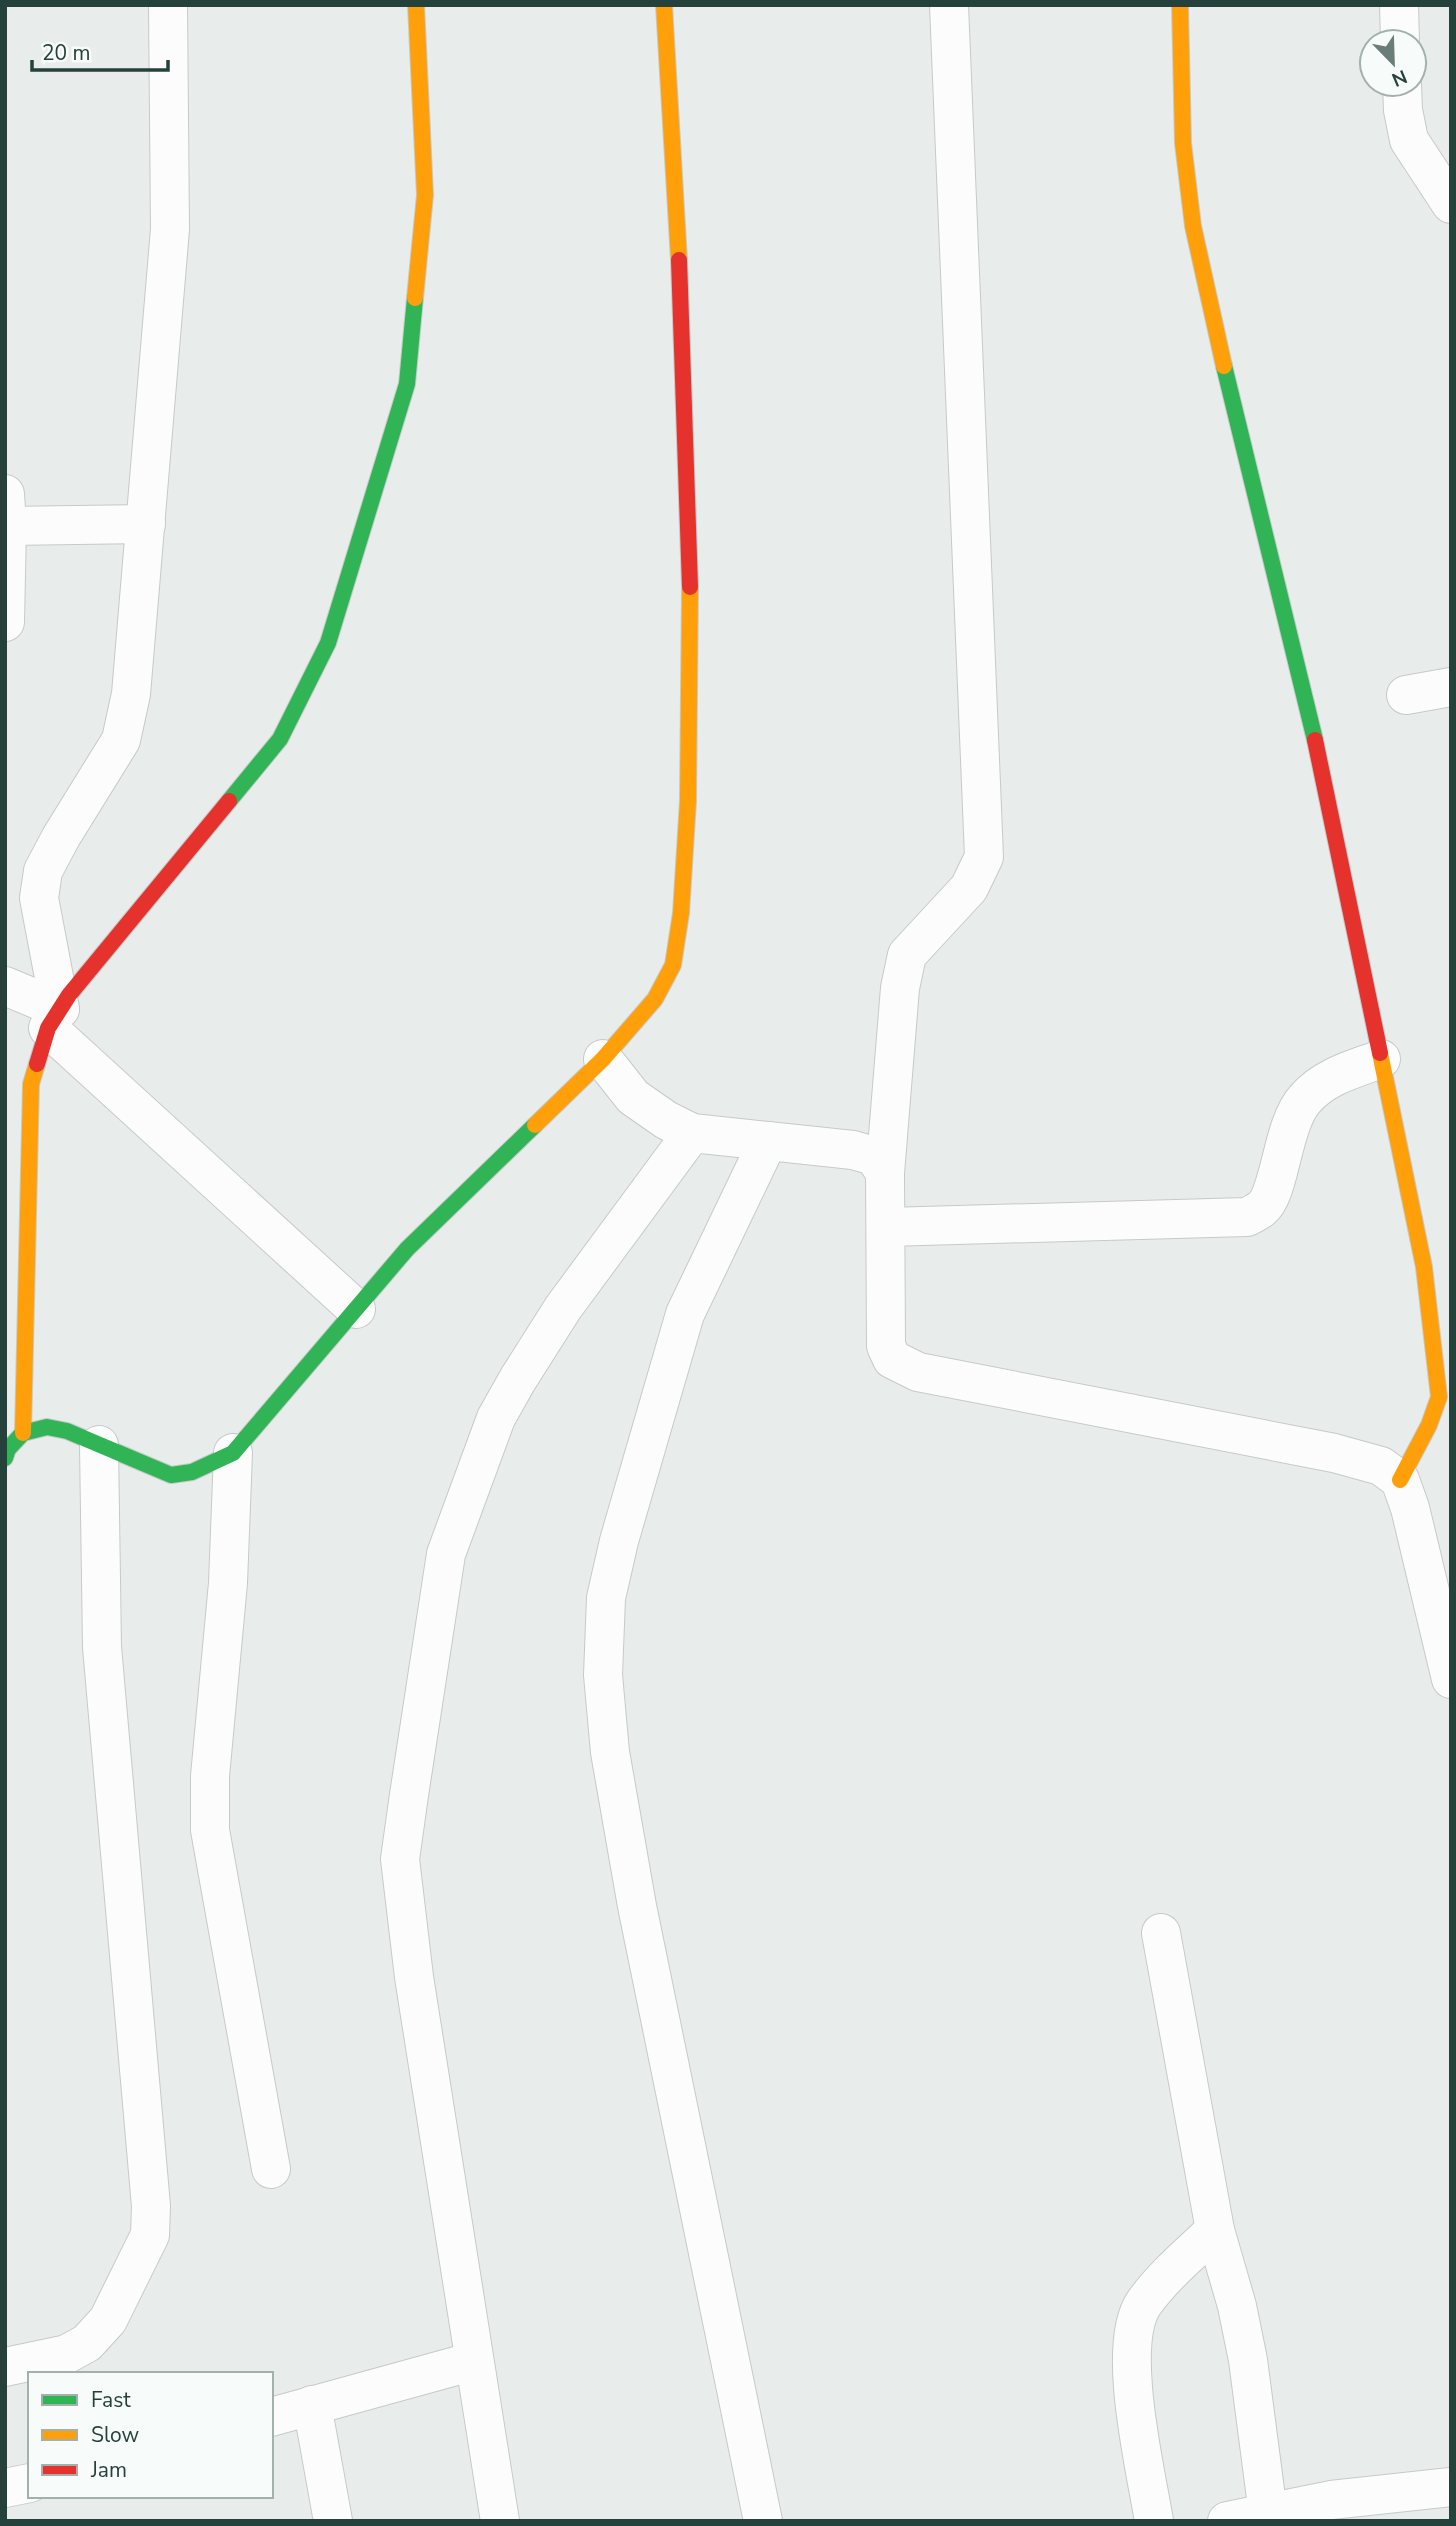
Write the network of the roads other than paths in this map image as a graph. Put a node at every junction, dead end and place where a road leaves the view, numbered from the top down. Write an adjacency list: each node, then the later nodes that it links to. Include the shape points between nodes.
1 (168, 5): 11 (street, via 170,229)
2 (416, 5): 16 (street, via 425,195 407,384 328,643 279,739)
3 (664, 5): 17 (street, via 678,218 690,562 687,826 674,965 655,999)
4 (949, 5): 21 (street, via 984,858 969,888 907,955 900,989)
5 (1180, 5): 18 (street, via 1183,143 1193,226 1312,725)
6 (1399, 5): 7 (street)
7 (1400, 28)
8 (1403, 98): 9 (street, via 1409,141)
9 (1451, 204)
10 (6, 510): 11 (street); 12 (street)
11 (146, 524): 16 (street, via 131,694 121,740 43,871 39,898)
12 (5, 622)
13 (1451, 687): 14 (street)
14 (1406, 695)
15 (5, 986): 16 (street)
16 (54, 1019): 23 (street); 24 (street, via 31,1084)
17 (603, 1059): 19 (street, via 633,1097); 23 (street, via 407,1249)
18 (1381, 1059): 22 (street, via 1329,1078 1304,1100 1287,1129 1264,1208 1247,1217); 28 (street, via 1424,1267 1439,1397)
19 (692, 1133): 20 (street); 33 (street, via 563,1308 518,1379 496,1418 446,1554 400,1859)
20 (768, 1141): 21 (street, via 853,1150 874,1156); 44 (street, via 685,1314 606,1598 603,1675 610,1752 637,1906)
21 (885, 1173): 22 (street)
22 (887, 1227): 28 (street, via 886,1346 892,1359 918,1372 1334,1453 1381,1466)
23 (356, 1309): 26 (street)
24 (23, 1433): 25 (street, via 47,1427); 27 (street)
25 (99, 1445): 26 (street, via 171,1475 192,1472); 34 (street, via 102,1647 150,2235 108,2320 87,2343 67,2354)
26 (233, 1453): 31 (street, via 210,1830)
27 (5, 1458)
28 (1399, 1480): 29 (street, via 1410,1508)
29 (1451, 1679)
30 (1161, 1933): 32 (street)
31 (271, 2169)
32 (1215, 2230): 41 (street, via 1248,2360); 45 (street, via 1142,2305 1132,2334 1138,2424)
33 (474, 2361): 35 (street); 43 (street)
34 (5, 2367)
35 (312, 2405): 36 (street); 42 (street)
36 (273, 2416)
37 (28, 2483): 39 (street)
38 (1451, 2487): 40 (street)
39 (5, 2488)
40 (1334, 2510): 41 (street)
41 (1268, 2512): 46 (street)
42 (333, 2521)
43 (500, 2521)
44 (763, 2521)
45 (1154, 2521)
46 (1227, 2521)

